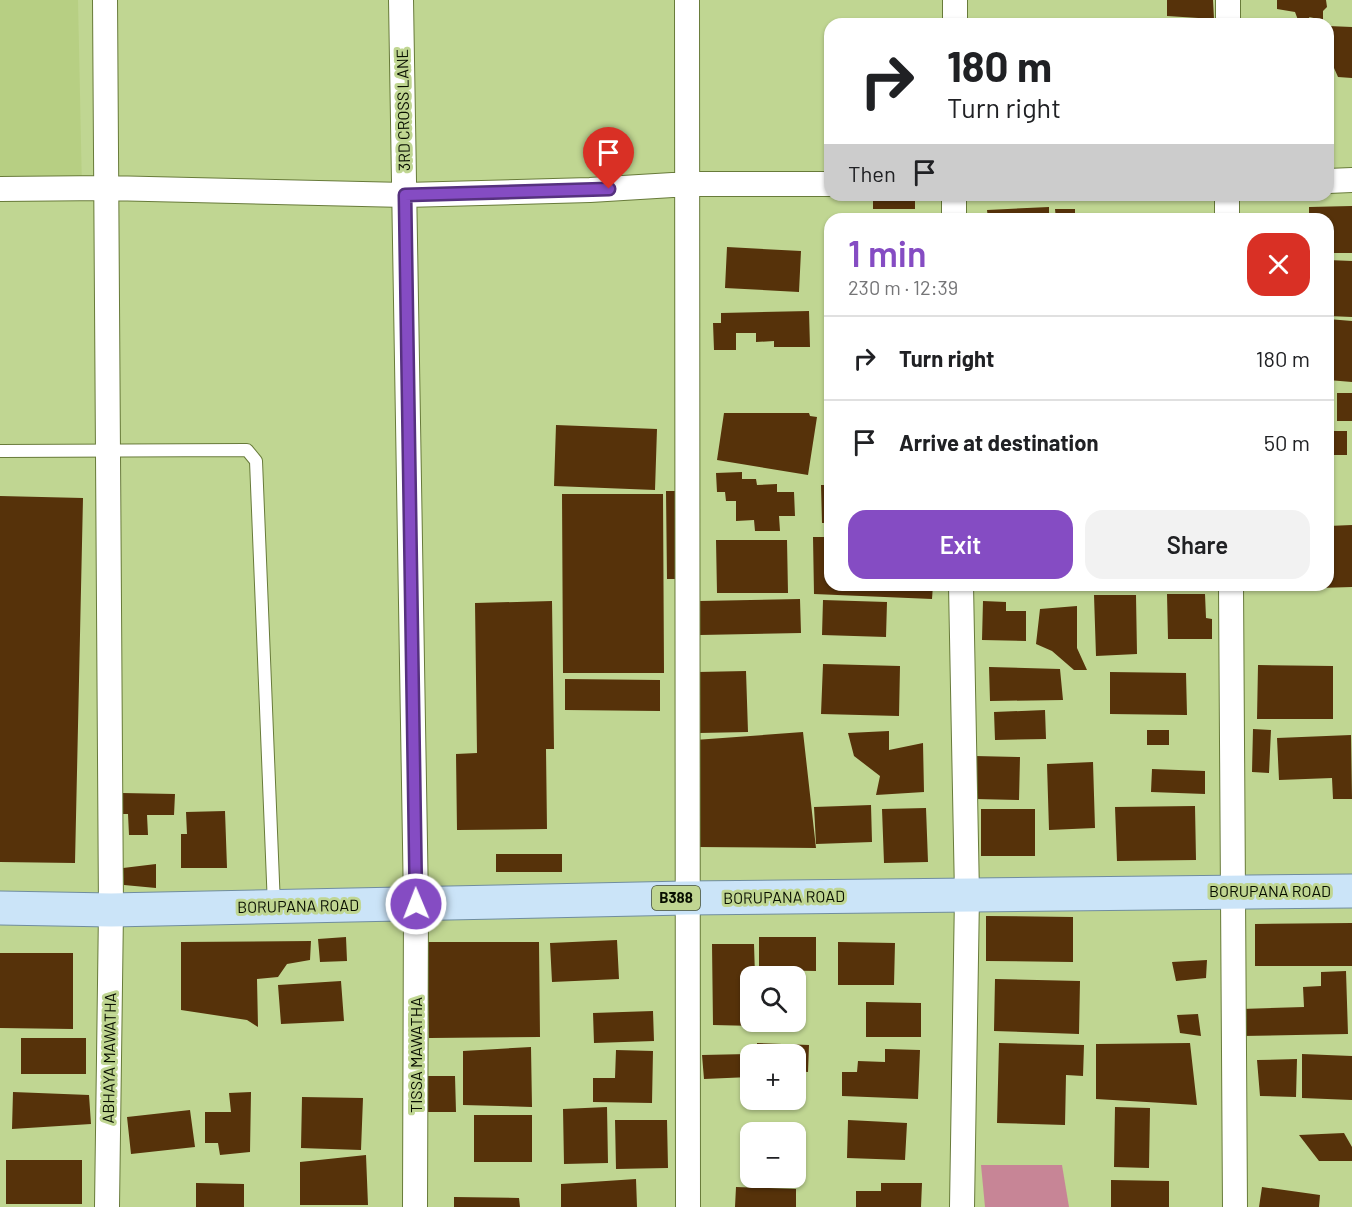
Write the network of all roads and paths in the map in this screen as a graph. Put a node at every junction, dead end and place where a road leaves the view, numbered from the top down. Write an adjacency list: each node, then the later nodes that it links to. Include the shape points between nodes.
1 (105, 0): 13 (street, ABHAYA MAWATHA)
2 (401, 0): 14 (street, 3RD CROSS LANE)
3 (687, 0): 10 (street)
4 (955, 0): 6 (street)
5 (1228, 0): 7 (street)
6 (955, 18)
7 (1228, 18)
8 (1352, 180): 9 (street)
9 (1334, 181)
10 (689, 184): 11 (street); 14 (street); 22 (street)
11 (824, 184)
12 (0, 189): 13 (street)
13 (106, 189): 14 (street); 15 (street, ABHAYA MAWATHA)
14 (405, 195): 23 (street, 3RD CROSS LANE)
15 (108, 450): 16 (lane); 24 (lane, via 247,450 256,461); 26 (street, ABHAYA MAWATHA)
16 (0, 451)
17 (961, 591): 21 (street)
18 (1232, 591): 19 (street)
19 (1235, 890): 20 (main road, BORUPANA ROAD / B388); 21 (main road, BORUPANA ROAD / B388); 31 (street)
20 (1352, 891)
21 (967, 895): 22 (main road, BORUPANA ROAD / B388); 30 (street)
22 (686, 898): 23 (main road, BORUPANA ROAD / B388); 29 (street)
23 (416, 904): 24 (main road, BORUPANA ROAD / B388); 28 (street, TISSA MAWATHA)
24 (274, 906): 26 (main road, BORUPANA ROAD / B388)
25 (0, 908): 26 (main road, BORUPANA ROAD / B388)
26 (111, 910): 27 (street, ABHAYA MAWATHA)
27 (107, 1207)
28 (415, 1207)
29 (688, 1207)
30 (962, 1207)
31 (1235, 1207)

